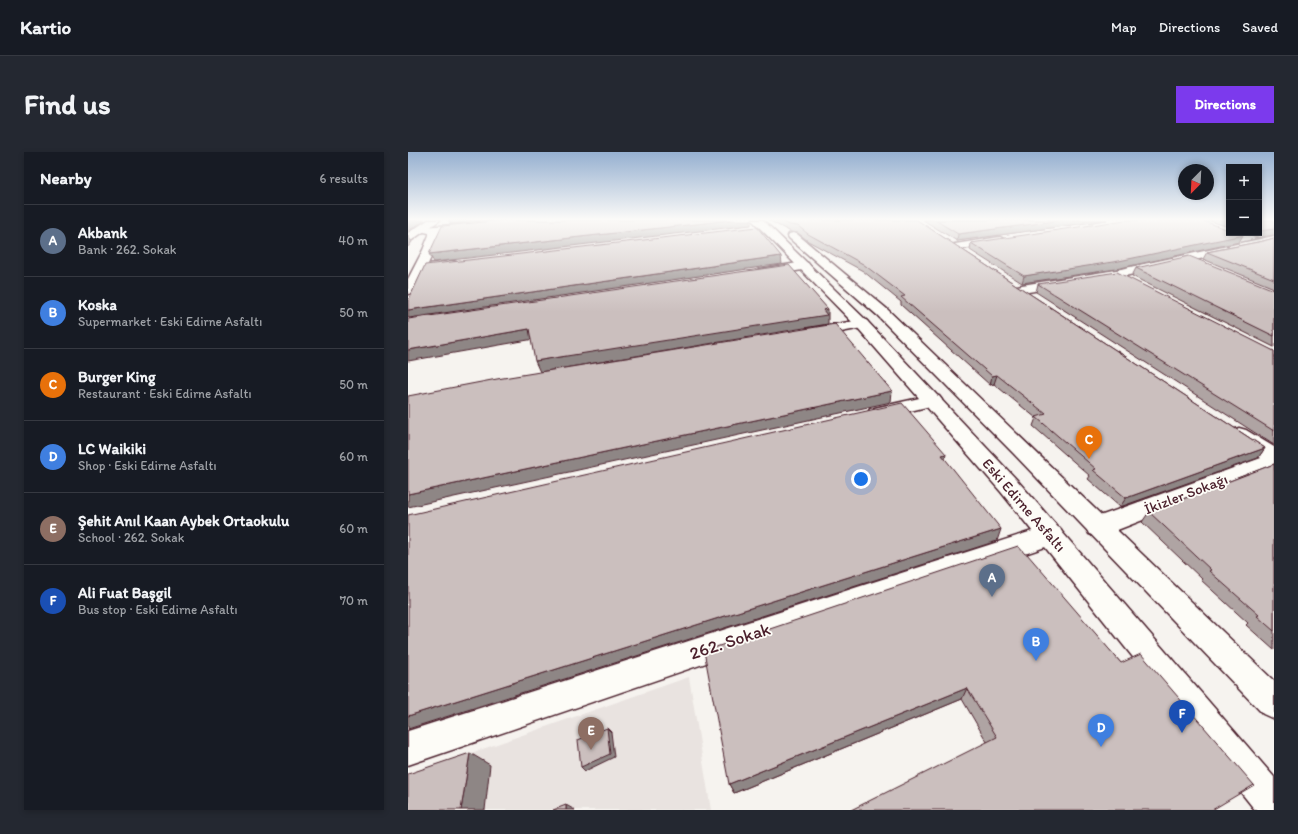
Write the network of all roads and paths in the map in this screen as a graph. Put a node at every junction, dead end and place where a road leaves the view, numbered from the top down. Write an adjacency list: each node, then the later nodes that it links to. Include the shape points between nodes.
1 (428, 251): 11 (street)
2 (789, 251): 9 (street, Eski Edirne Asfaltı)
3 (808, 251): 26 (street, Eski Edirne Asfaltı, via 882,312)
4 (961, 251): 7 (street)
5 (1223, 251): 6 (street)
6 (1187, 259): 10 (street); 13 (street)
7 (975, 260)
8 (466, 264): 11 (street)
9 (804, 266): 12 (street); 19 (street, Eski Edirne Asfaltı)
10 (1209, 268)
11 (418, 270): 17 (street)
12 (750, 274)
13 (1116, 274): 15 (street); 16 (street)
14 (1008, 281): 16 (street)
15 (1137, 284)
16 (1022, 289): 18 (street)
17 (408, 290)
18 (1042, 303)
19 (862, 324): 20 (street); 21 (street, Eski Edirne Asfaltı)
20 (792, 336)
21 (933, 400): 22 (street); 27 (street, Eski Edirne Asfaltı)
22 (855, 418)
23 (1228, 426): 24 (street)
24 (1274, 457)
25 (1274, 461): 26 (street, İkizler Sokağı)
26 (1098, 527): 28 (street, Eski Edirne Asfaltı)
27 (1051, 534): 29 (street, 262. Sokak); 30 (street, Eski Edirne Asfaltı)
28 (1274, 703)
29 (408, 748)
30 (1274, 805)

